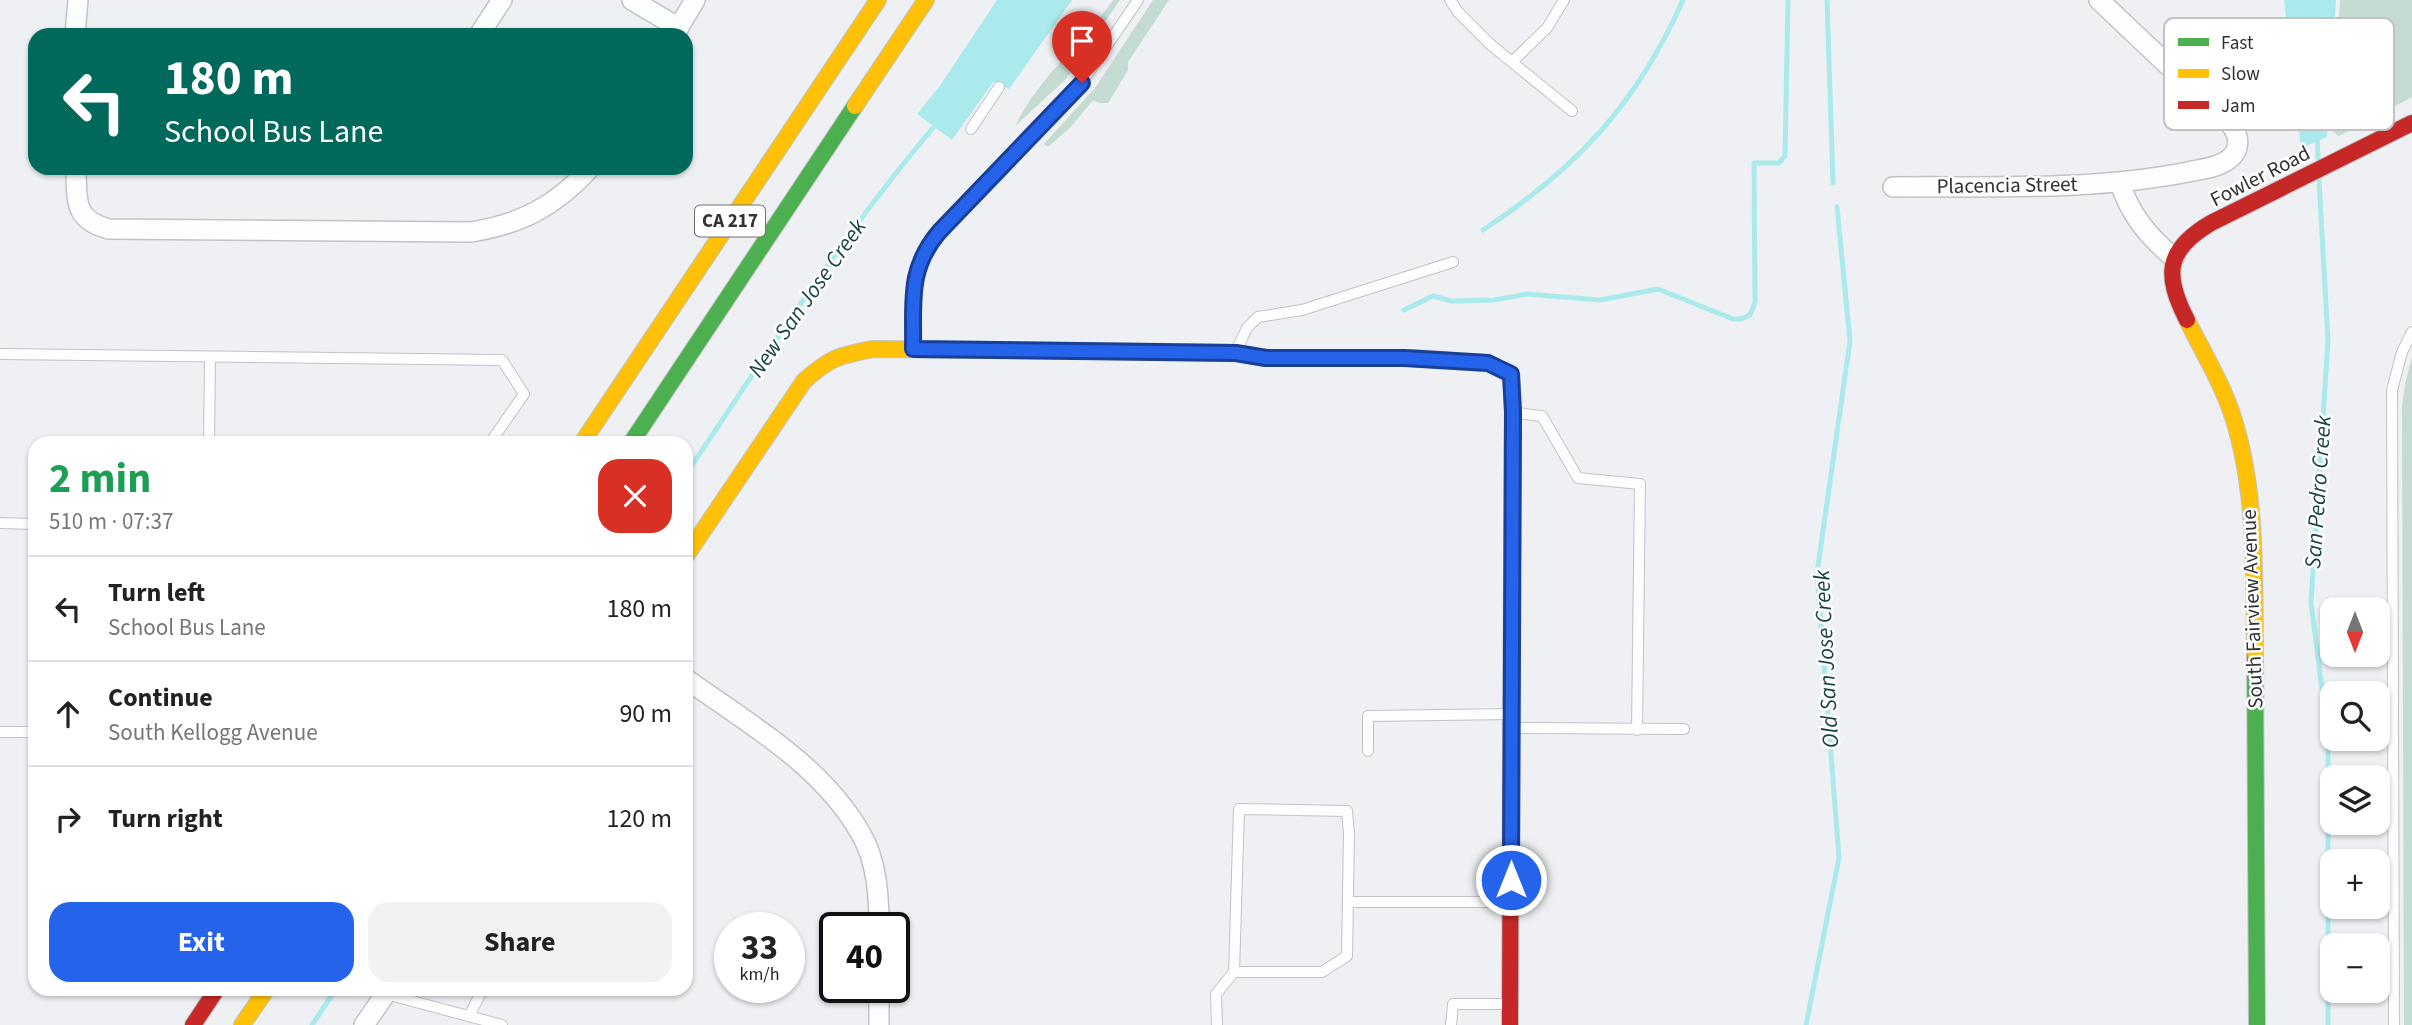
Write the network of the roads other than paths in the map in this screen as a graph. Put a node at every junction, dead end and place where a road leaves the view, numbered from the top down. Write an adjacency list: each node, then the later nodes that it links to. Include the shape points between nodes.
1 (78, 0): 11 (street)
2 (502, 0): 12 (street)
3 (632, 0): 13 (street)
4 (695, 0): 14 (street)
5 (878, 0): 36 (main road, CA 217)
6 (926, 0): 37 (main road, CA 217)
7 (1138, 0): 29 (lane, via 1076,90 924,251 915,276)
8 (1450, 0): 15 (lane, via 1491,45)
9 (1564, 0): 15 (lane, via 1548,27)
10 (2099, 0): 16 (street)
11 (76, 28)
12 (484, 28)
13 (673, 28)
14 (679, 28)
15 (1513, 61): 18 (lane)
16 (2164, 61)
17 (999, 87): 20 (lane)
18 (1572, 111)
19 (2412, 123): 26 (main road, Fowler Road, via 2192,236)
20 (971, 129)
21 (2234, 130): 24 (street, via 2238,139 2234,154 2221,164)
22 (76, 175): 23 (street, via 83,216 93,225 109,229 471,232 501,228 537,212)
23 (583, 175)
24 (2120, 183): 25 (street, Placencia Street); 26 (street, via 2138,221)
25 (1894, 187)
26 (2174, 258): 68 (main road, South Fairview Avenue, via 2173,288 2233,415 2250,513)
27 (1454, 262): 30 (lane, via 1302,310 1258,317 1247,328)
28 (2412, 332): 69 (lane, via 2392,390)
29 (913, 349): 30 (main road); 40 (main road, via 851,352 814,372 795,393)
30 (1236, 353): 33 (main road, via 1266,358 1488,363 1511,374)
31 (0, 354): 32 (lane)
32 (210, 356): 34 (lane); 35 (lane, via 502,360 524,394)
33 (1513, 412): 42 (main road); 44 (lane, via 1542,416 1578,478 1640,484)
34 (209, 436)
35 (495, 436)
36 (587, 436)
37 (636, 436)
38 (0, 523): 39 (lane)
39 (28, 524)
40 (693, 546)
41 (693, 684): 50 (street, via 810,769 850,817 863,836 873,868)
42 (1511, 721): 44 (lane); 47 (lane, via 1368,716); 49 (main road)
43 (1684, 729): 44 (lane)
44 (1637, 730)
45 (0, 732): 46 (lane)
46 (28, 732)
47 (1368, 751)
48 (1348, 902): 49 (lane); 51 (lane, via 1348,956 1322,972); 51 (lane, via 1347,811 1239,809)
49 (1511, 902): 58 (main road)
50 (879, 912)
51 (1234, 972): 65 (lane, via 1216,994)
52 (212, 996): 60 (main road)
53 (262, 996): 61 (main road)
54 (384, 996): 62 (street)
55 (404, 996): 59 (lane)
56 (479, 996): 59 (lane)
57 (879, 1003): 64 (street)
58 (1510, 1004): 66 (lane, via 1453,1003); 67 (main road)
59 (469, 1016): 63 (lane)
60 (193, 1025)
61 (242, 1025)
62 (364, 1025)
63 (502, 1025)
64 (878, 1025)
65 (1217, 1025)
66 (1451, 1025)
67 (1510, 1025)
68 (2257, 1025)
69 (2394, 1025)

